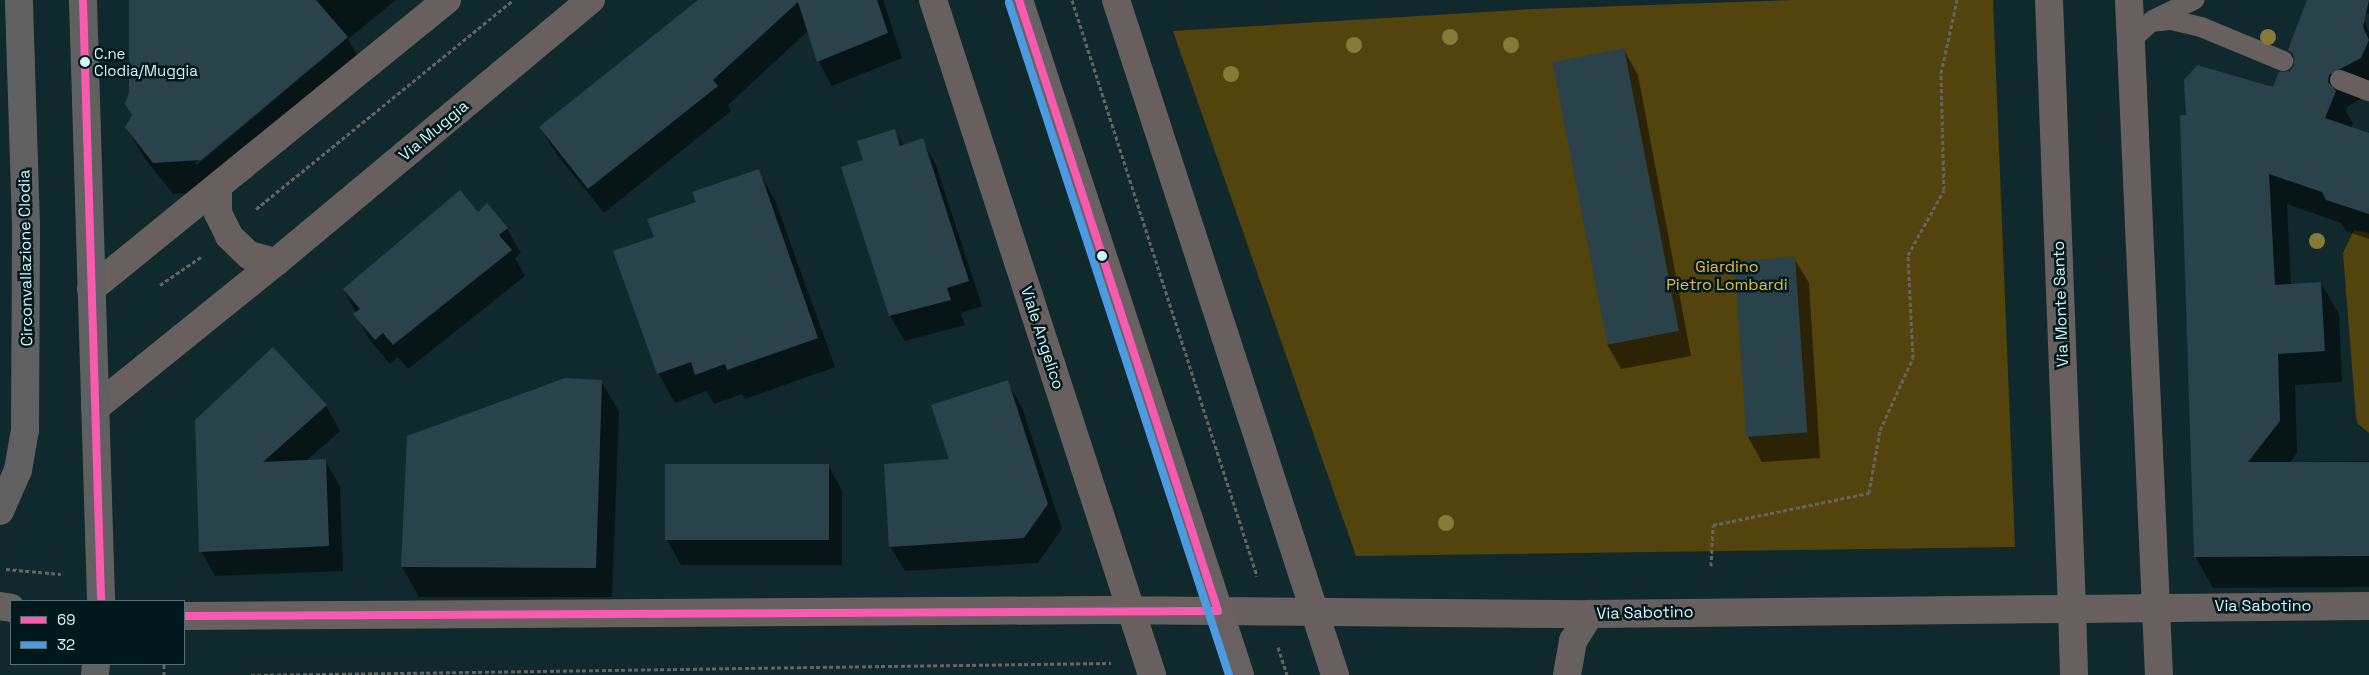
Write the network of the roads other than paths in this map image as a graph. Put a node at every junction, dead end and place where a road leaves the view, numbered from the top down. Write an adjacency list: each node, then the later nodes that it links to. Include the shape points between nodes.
1 (19, 0): 20 (main road, Circonvallazione Clodia, via 26,226 26,420 18,470)
2 (83, 0): 18 (main road)
3 (447, 0): 16 (street)
4 (591, 0): 17 (street, Via Muggia)
5 (933, 0): 25 (street, Viale Angelico)
6 (1019, 0): 26 (street)
7 (1116, 0): 27 (street)
8 (2049, 0): 24 (street, Via Monte Santo)
9 (2129, 0): 12 (street)
10 (2194, 0): 11 (lane)
11 (2151, 22): 12 (lane); 13 (lane, via 2171,20 2201,27)
12 (2131, 40): 22 (street)
13 (2283, 61)
14 (2340, 80): 15 (lane)
15 (2369, 90)
16 (218, 188): 17 (street, via 218,212 229,236 249,255); 18 (street)
17 (276, 262): 19 (street, Via Muggia)
18 (91, 289): 19 (main road)
19 (95, 408): 21 (main road)
20 (0, 511)
21 (101, 600)
22 (2157, 606): 23 (street, Via Sabotino); 24 (street, Via Sabotino); 35 (street)
23 (2369, 606)
24 (2072, 609): 28 (street, Via Sabotino); 34 (street, Via Monte Santo)
25 (1130, 610): 26 (street, Via Sabotino); 29 (street, Via Sabotino); 30 (street, Viale Angelico)
26 (1218, 611): 27 (street, Via Sabotino); 31 (street)
27 (1317, 614): 28 (street, Via Sabotino); 32 (street)
28 (1590, 614): 33 (street, via 1573,641)
29 (185, 616)
30 (1152, 675)
31 (1240, 675)
32 (1335, 675)
33 (1567, 675)
34 (2074, 675)
35 (2159, 675)

